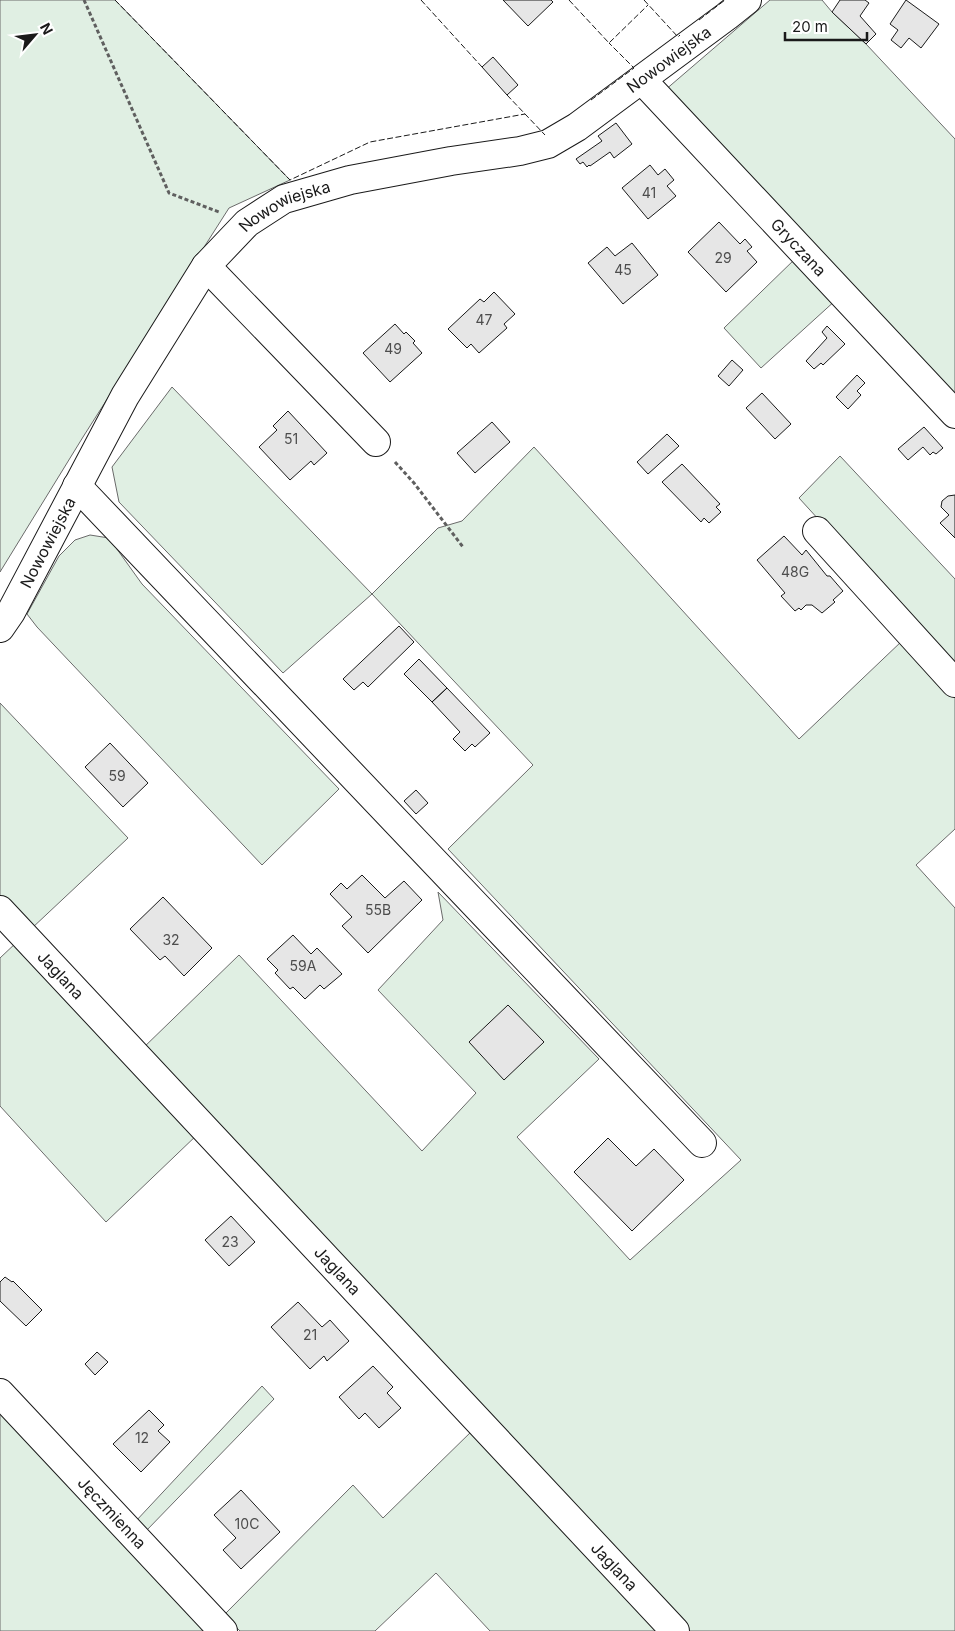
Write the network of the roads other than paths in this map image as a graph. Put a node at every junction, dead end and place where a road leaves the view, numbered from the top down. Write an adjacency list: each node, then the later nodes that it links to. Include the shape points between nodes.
1 (747, 0): 2 (street, Nowowiejska)
2 (642, 80): 3 (street, Nowowiejska, via 548,144 350,180 284,198 247,222); 4 (street, Gryczana)
3 (206, 266): 5 (street); 6 (street, Nowowiejska, via 125,396)
4 (955, 414)
5 (376, 442)
6 (77, 486): 8 (street, Nowowiejska); 11 (street)
7 (816, 531): 9 (street)
8 (0, 628)
9 (955, 683)
10 (0, 910): 14 (street, Jaglana)
11 (702, 1143)
12 (0, 1394): 13 (street, Jęczmienna)
13 (223, 1631)
14 (675, 1631)

